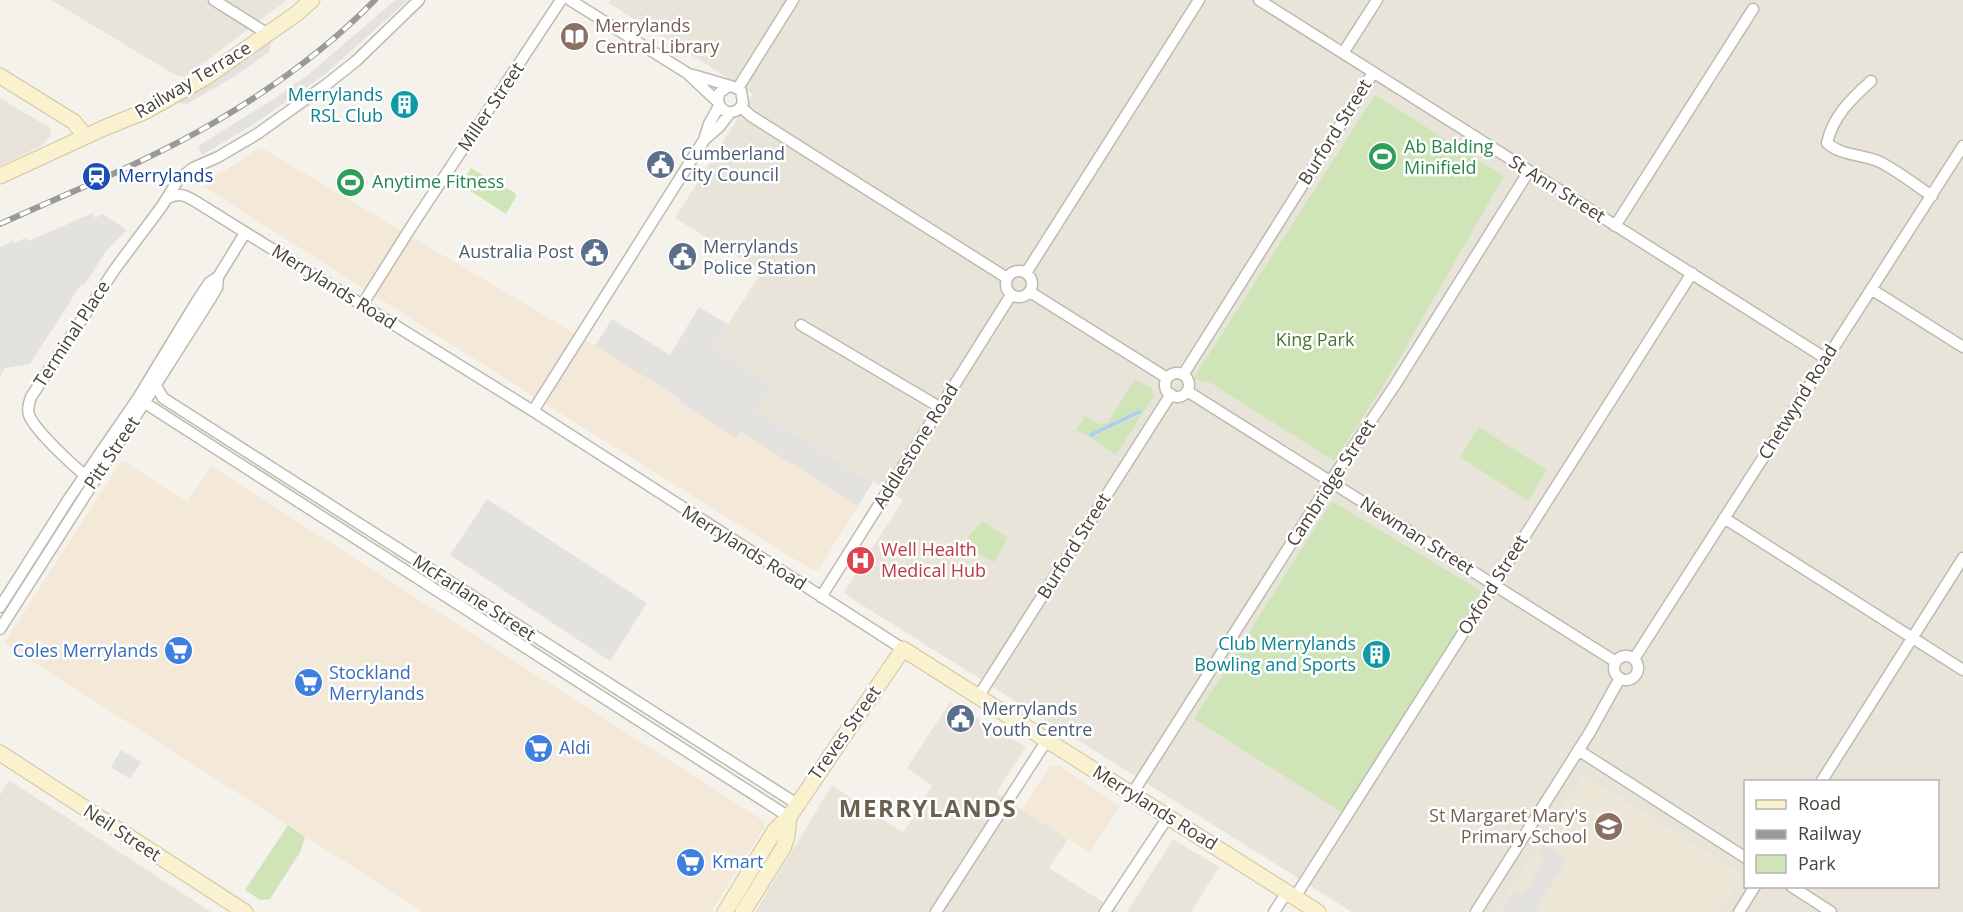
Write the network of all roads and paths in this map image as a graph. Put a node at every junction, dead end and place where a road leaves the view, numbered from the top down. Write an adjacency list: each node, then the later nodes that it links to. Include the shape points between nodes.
1 (214, 0): 11 (street)
2 (312, 0): 11 (main road, Railway Terrace)
3 (420, 0): 27 (street, Terminal Place, via 327,84 278,120 193,168 178,180)
4 (561, 0): 37 (street, Miller Street)
5 (570, 0): 13 (street)
6 (793, 0): 17 (street)
7 (1199, 0): 30 (street)
8 (1259, 0): 12 (street, St Ann Street)
9 (1377, 0): 12 (street)
10 (1753, 9): 28 (street)
11 (268, 34): 21 (main road, Railway Terrace, via 146,111)
12 (1343, 53): 14 (street, St Ann Street)
13 (687, 73): 17 (street); 18 (street)
14 (1373, 73): 24 (street, St Ann Street); 41 (street, Burford Street)
15 (0, 76): 21 (main road, via 74,122)
16 (1871, 81): 26 (street, via 1849,100 1830,129 1827,143 1835,150 1882,163)
17 (734, 87): 18 (street, via 719,93); 19 (street, via 744,99)
18 (718, 104): 20 (street); 22 (street)
19 (741, 107): 20 (street); 33 (street)
20 (730, 113): 22 (street)
21 (85, 136): 25 (main road, Railway Terrace)
22 (704, 140): 48 (street)
23 (1963, 146): 26 (street, Chetwynd Road)
24 (1529, 171): 28 (street, St Ann Street); 50 (street, Cambridge Street)
25 (0, 176)
26 (1932, 196): 34 (street, Chetwynd Road)
27 (168, 198): 29 (street, Merrylands Road, via 182,194); 49 (street, Terminal Place, via 115,269 29,402 28,413 34,423)
28 (1615, 226): 31 (street, St Ann Street)
29 (245, 233): 32 (street, Pitt Street); 37 (street, Merrylands Road)
30 (1026, 273): 33 (street, via 1014,272); 35 (street, via 1033,284)
31 (1692, 273): 40 (street, St Ann Street); 53 (street, Oxford Street)
32 (218, 277): 43 (street, Pitt Street, via 218,288); 49 (street, Pitt Street, via 203,292)
33 (1007, 278): 36 (street, via 1006,289)
34 (1871, 289): 39 (street); 40 (street, Chetwynd Road)
35 (1030, 292): 36 (street, via 1019,298); 42 (street)
36 (1011, 295): 47 (street, Addlestone Road)
37 (362, 305): 48 (street, Merrylands Road)
38 (801, 325): 47 (street)
39 (1963, 347)
40 (1826, 358): 51 (street, Chetwynd Road)
41 (1183, 375): 42 (street, via 1176,373); 44 (street, via 1189,384)
42 (1167, 378): 45 (street, via 1166,389)
43 (156, 386): 46 (street, Pitt Street); 69 (street, McFarlane Street, via 164,398)
44 (1187, 391): 45 (street, via 1181,396); 50 (street, Newman Street)
45 (1171, 394): 63 (street, Burford Street)
46 (145, 403): 49 (street, Pitt Street); 71 (street, McFarlane Street)
47 (941, 408): 54 (street, Addlestone Road)
48 (533, 411): 54 (street, Merrylands Road)
49 (89, 478): 55 (street, Pitt Street); 56 (street, Pitt Street)
50 (1330, 482): 53 (street, Newman Street); 68 (street, Cambridge Street)
51 (1725, 518): 57 (street); 59 (street, Chetwynd Road)
52 (1963, 558): 57 (street)
53 (1494, 584): 60 (street, Newman Street); 75 (street, Oxford Street)
54 (821, 597): 58 (street, Merrylands Road)
55 (1, 603)
56 (0, 628)
57 (1912, 638): 61 (street); 67 (street)
58 (903, 649): 63 (main road, Merrylands Road); 69 (main road, Treves Street)
59 (1634, 659): 60 (street, via 1624,656); 62 (street, via 1638,669 1635,676 1628,680)
60 (1616, 662): 62 (street, via 1615,672)
61 (1963, 670)
62 (1620, 678): 65 (street)
63 (978, 697): 64 (main road, Merrylands Road)
64 (1047, 740): 68 (main road, Merrylands Road); 79 (street)
65 (1578, 750): 72 (street); 83 (street)
66 (0, 753): 76 (main road, Neil Street)
67 (1822, 780)
68 (1132, 794): 70 (main road, Merrylands Road)
69 (797, 804): 71 (main road, Treves Street)
70 (1168, 816): 75 (main road, Merrylands Road); 80 (street)
71 (789, 817): 77 (main road, Treves Street, via 775,830); 78 (main road, Treves Street, via 783,848)
72 (1744, 857)
73 (1754, 888): 84 (street)
74 (1794, 888): 85 (street)
75 (1291, 895): 81 (street, Oxford Street); 82 (main road, Merrylands Road)
76 (245, 912)
77 (725, 912)
78 (743, 912)
79 (936, 912)
80 (1105, 912)
81 (1274, 912)
82 (1318, 912)
83 (1476, 912)
84 (1738, 912)
85 (1831, 912)

